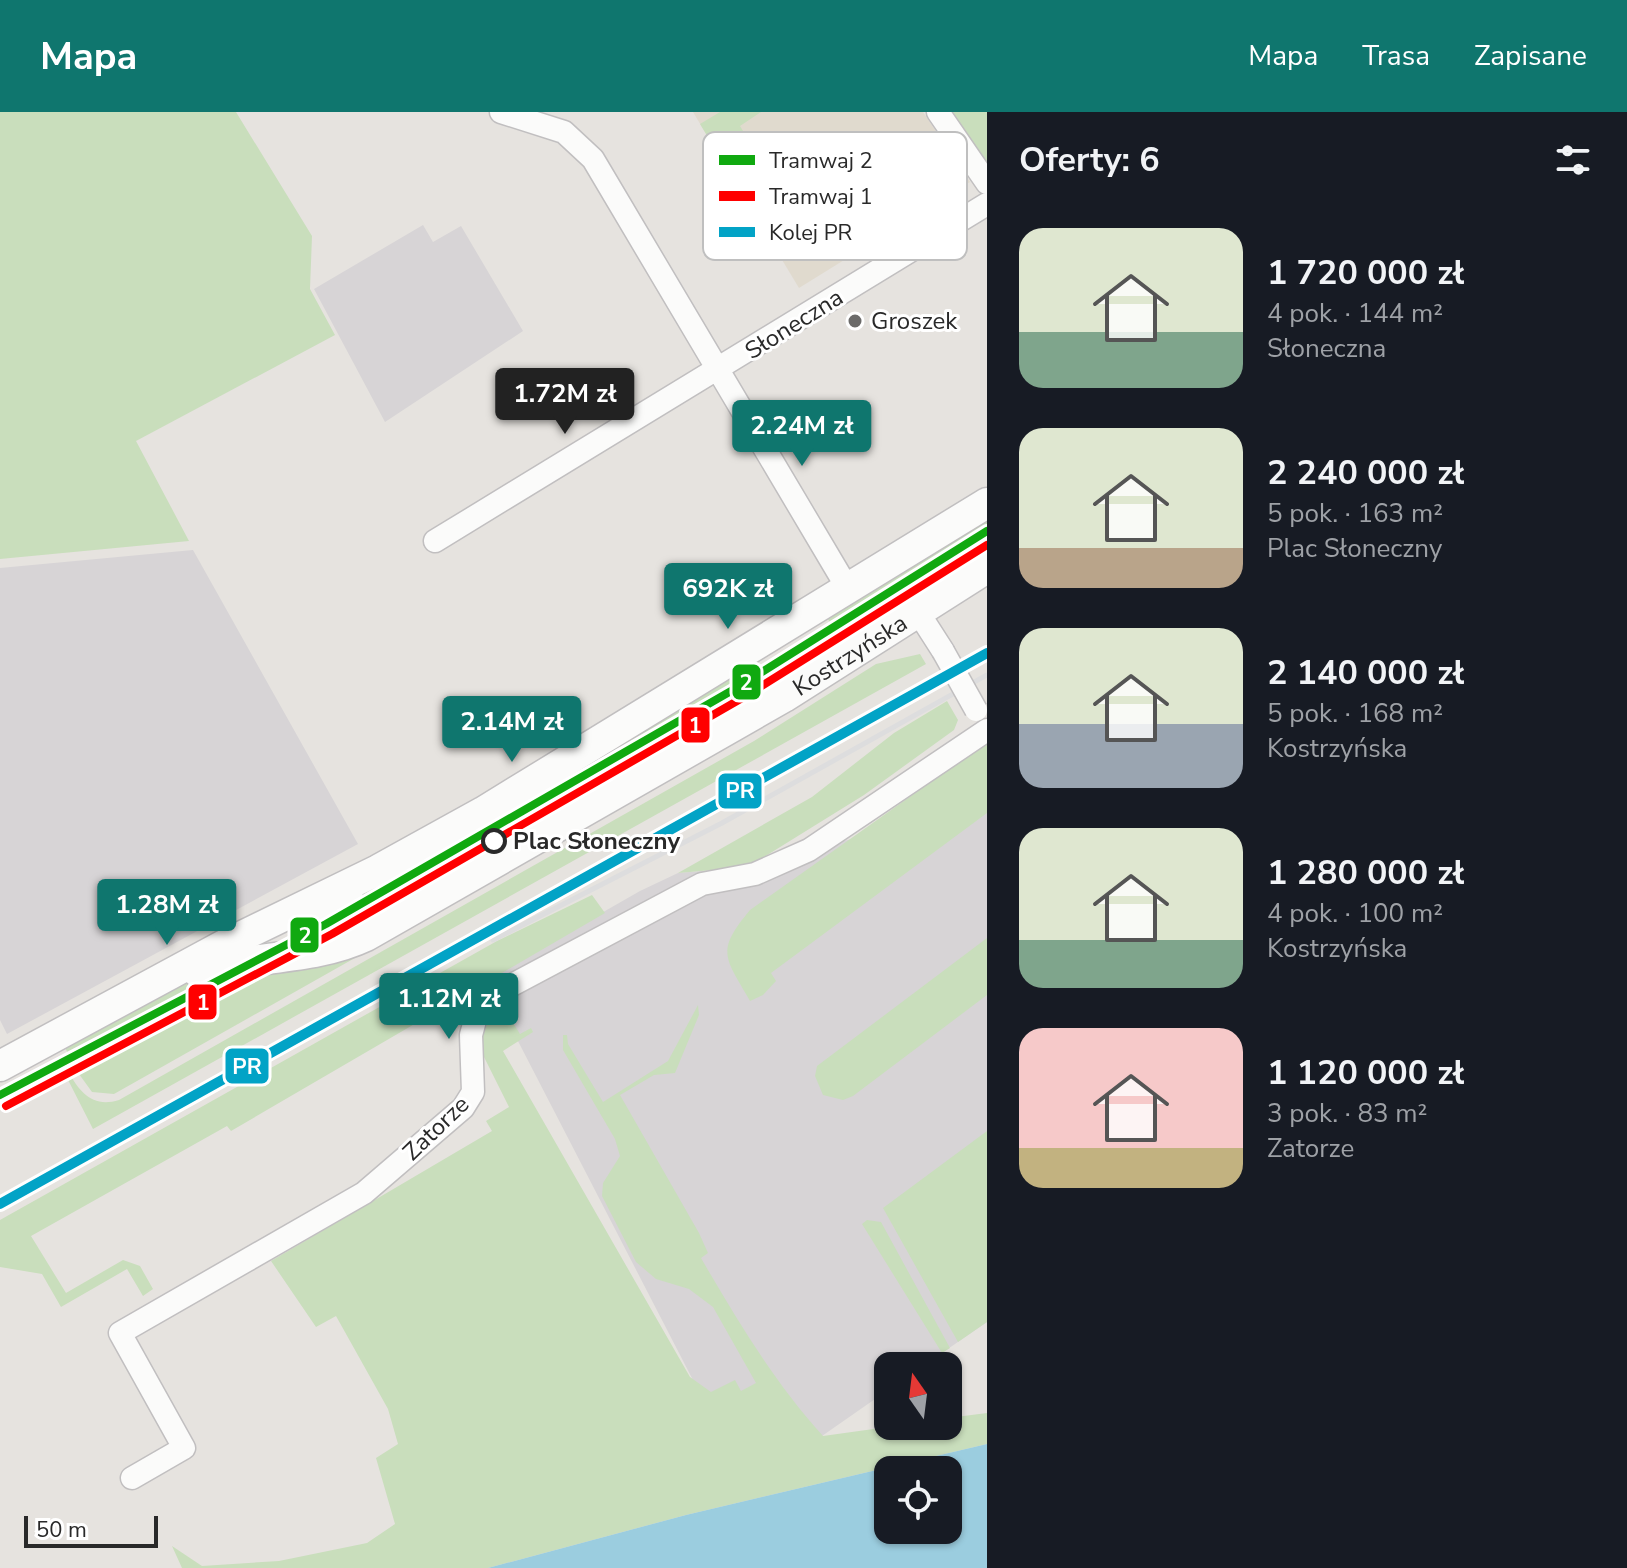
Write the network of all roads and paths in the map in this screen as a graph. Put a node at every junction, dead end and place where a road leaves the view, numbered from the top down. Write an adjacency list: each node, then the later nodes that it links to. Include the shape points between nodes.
1 (501, 112): 3 (street)
2 (938, 112): 4 (street)
3 (559, 122): 10 (street, via 593,159)
4 (952, 132)
5 (967, 154): 6 (street)
6 (987, 183)
7 (987, 204): 8 (street, Słoneczna)
8 (967, 216)
9 (897, 260): 10 (street, Słoneczna)
10 (719, 370): 12 (street, Słoneczna); 14 (street)
11 (987, 503): 14 (main road, Kostrzyńska)
12 (435, 541)
13 (987, 568): 15 (main road, Kostrzyńska)
14 (848, 589): 17 (main road, Kostrzyńska, via 552,772)
15 (918, 612): 16 (street, Zatorze, bridge); 18 (main road, Kostrzyńska, via 762,710)
16 (986, 730): 21 (street, Zatorze, via 809,850 755,874 702,884 480,1002 471,1035 473,1092 463,1108 364,1193 120,1333 184,1448)
17 (378, 870): 18 (main road, via 332,899 325,921 332,932 346,937); 19 (main road, Kostrzyńska, via 267,923)
18 (394, 922): 19 (main road, Kostrzyńska, via 337,948 210,968)
19 (136, 996): 20 (main road, Kostrzyńska)
20 (0, 1066)
21 (132, 1478)

